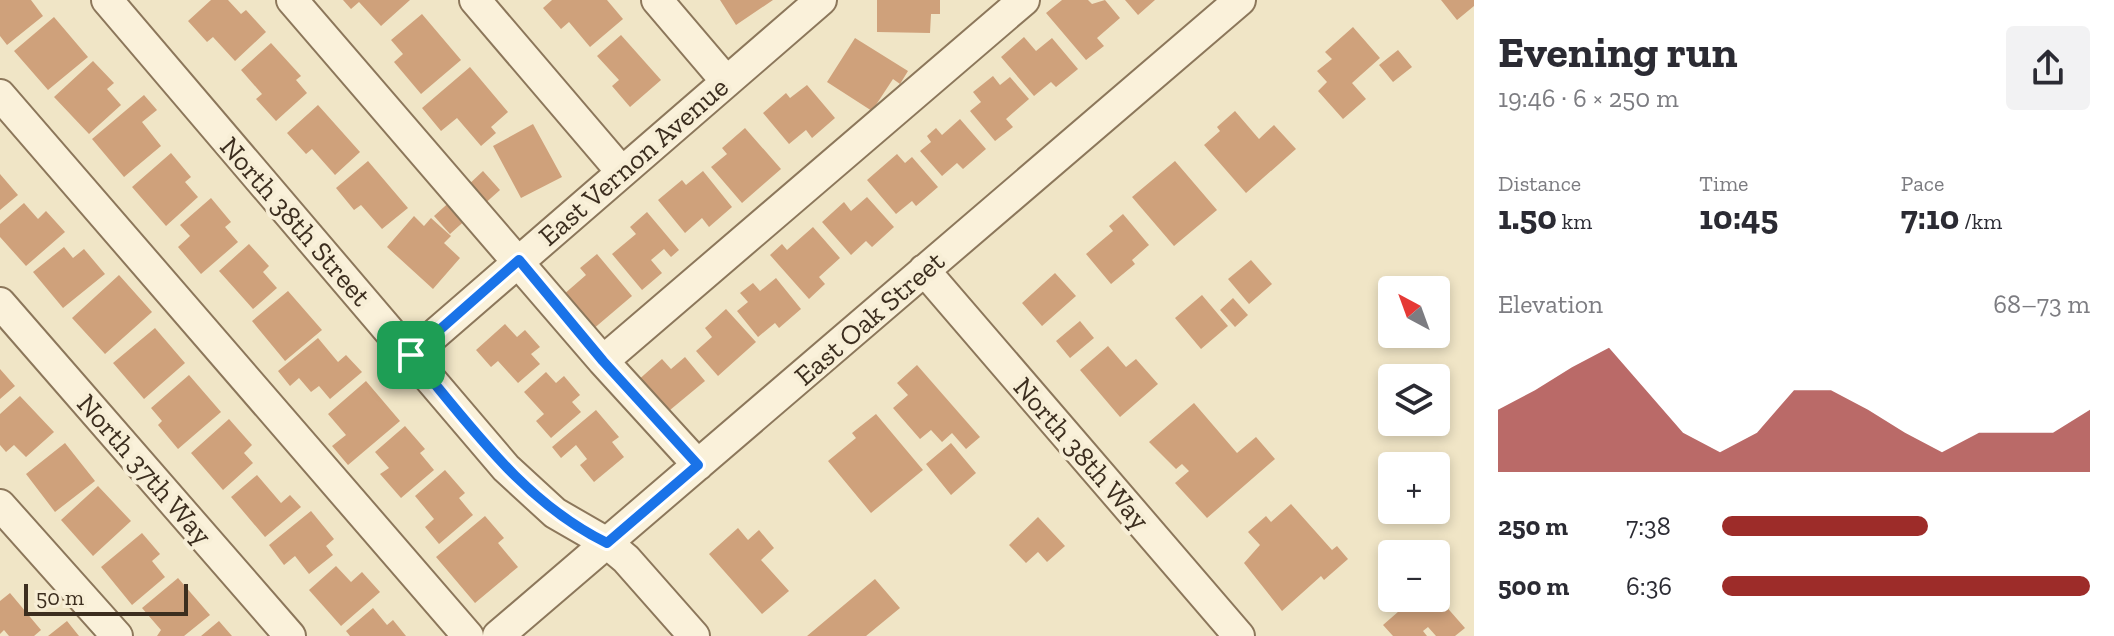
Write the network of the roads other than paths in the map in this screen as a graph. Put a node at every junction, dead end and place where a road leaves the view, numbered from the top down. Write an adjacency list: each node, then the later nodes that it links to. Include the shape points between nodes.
1 (107, 0): 14 (street, North 38th Street)
2 (292, 0): 11 (street)
3 (475, 0): 10 (street)
4 (657, 0): 8 (street)
5 (821, 0): 8 (street, East Vernon Avenue)
6 (1024, 0): 15 (street)
7 (1238, 1): 12 (street, East Oak Street)
8 (726, 81): 10 (street, East Vernon Avenue)
9 (0, 95): 21 (street)
10 (621, 171): 11 (street, East Vernon Avenue)
11 (519, 260): 14 (street, East Vernon Avenue); 15 (street)
12 (924, 270): 16 (street, East Oak Street); 24 (street, North 38th Way)
13 (0, 303): 20 (street, North 37th Way)
14 (411, 355): 18 (street, North 38th Street, via 506,468 555,513)
15 (603, 361): 16 (street)
16 (698, 465): 18 (street, East Oak Street)
17 (0, 505): 19 (street)
18 (607, 543): 22 (street, East Oak Street); 23 (street, North 38th Street)
19 (117, 636)
20 (290, 636)
21 (468, 636)
22 (498, 636)
23 (694, 636)
24 (1239, 636)

